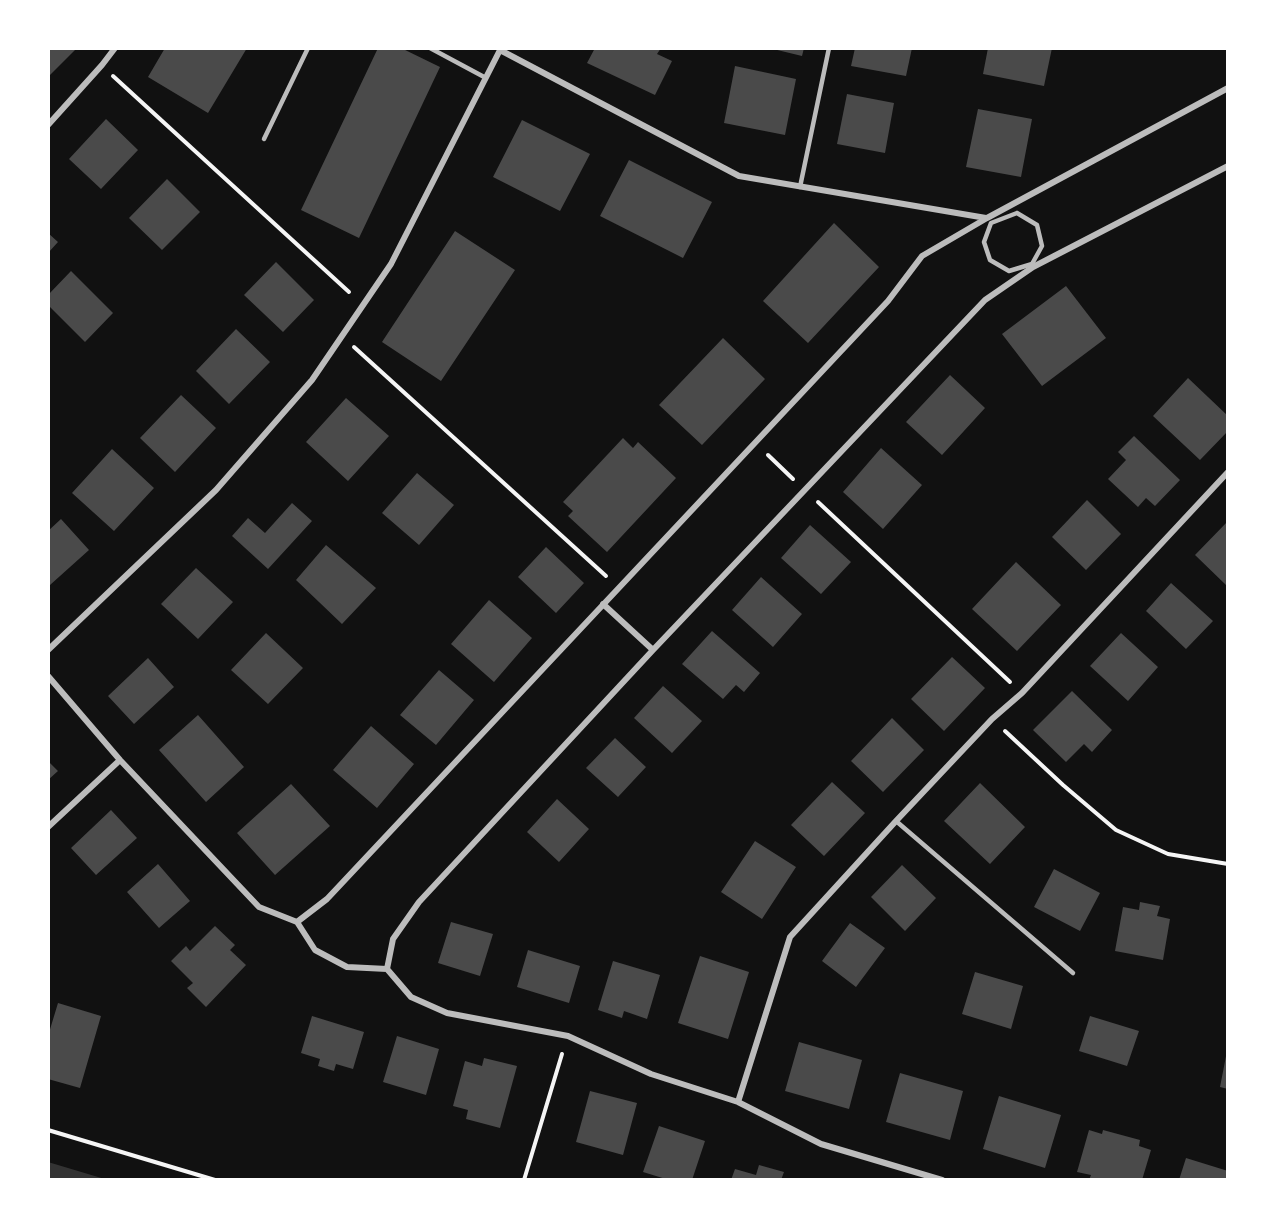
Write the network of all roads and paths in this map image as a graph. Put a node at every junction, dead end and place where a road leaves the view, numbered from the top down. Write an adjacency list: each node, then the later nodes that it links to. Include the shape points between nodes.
1 (115, 48): 8 (street)
2 (308, 48): 12 (lane)
3 (430, 48): 7 (lane)
4 (448, 48): 7 (lane)
5 (829, 48): 14 (lane)
6 (501, 49): 9 (street); 14 (street, via 739,176)
7 (445, 56): 9 (lane)
8 (102, 65): 11 (street); 17 (path)
9 (486, 78): 17 (street, via 391,264)
10 (1228, 88): 15 (street)
11 (48, 125)
12 (264, 139)
13 (1228, 166): 16 (street)
14 (800, 187): 15 (street)
15 (989, 220): 16 (lane, via 984,242 990,260 1009,271); 16 (lane, via 1017,213 1037,225 1042,246); 19 (street, via 922,256 888,301)
16 (1032, 266): 21 (street, via 985,300)
17 (363, 304): 18 (street)
18 (342, 337): 22 (path); 24 (street, via 312,380 216,490)
19 (755, 442): 21 (path); 22 (street)
20 (1228, 472): 27 (street)
21 (806, 490): 25 (street); 27 (path)
22 (618, 588): 23 (street)
23 (603, 604): 25 (street); 33 (street, via 327,899)
24 (48, 650)
25 (653, 650): 34 (street, via 419,902 393,939)
26 (48, 676): 29 (street)
27 (1022, 693): 28 (street)
28 (992, 719): 30 (street); 32 (path, via 1116,830 1168,854)
29 (120, 760): 31 (street); 33 (street, via 259,908)
30 (896, 821): 35 (lane); 37 (street, via 790,937)
31 (48, 827)
32 (1228, 864)
33 (297, 922): 34 (street, via 315,950 339,963)
34 (387, 969): 36 (street, via 411,997 447,1013)
35 (1073, 973)
36 (568, 1036): 37 (street, via 651,1074); 40 (path)
37 (738, 1102): 41 (street, via 821,1144)
38 (48, 1130): 39 (path)
39 (215, 1180)
40 (524, 1180)
41 (942, 1180)

